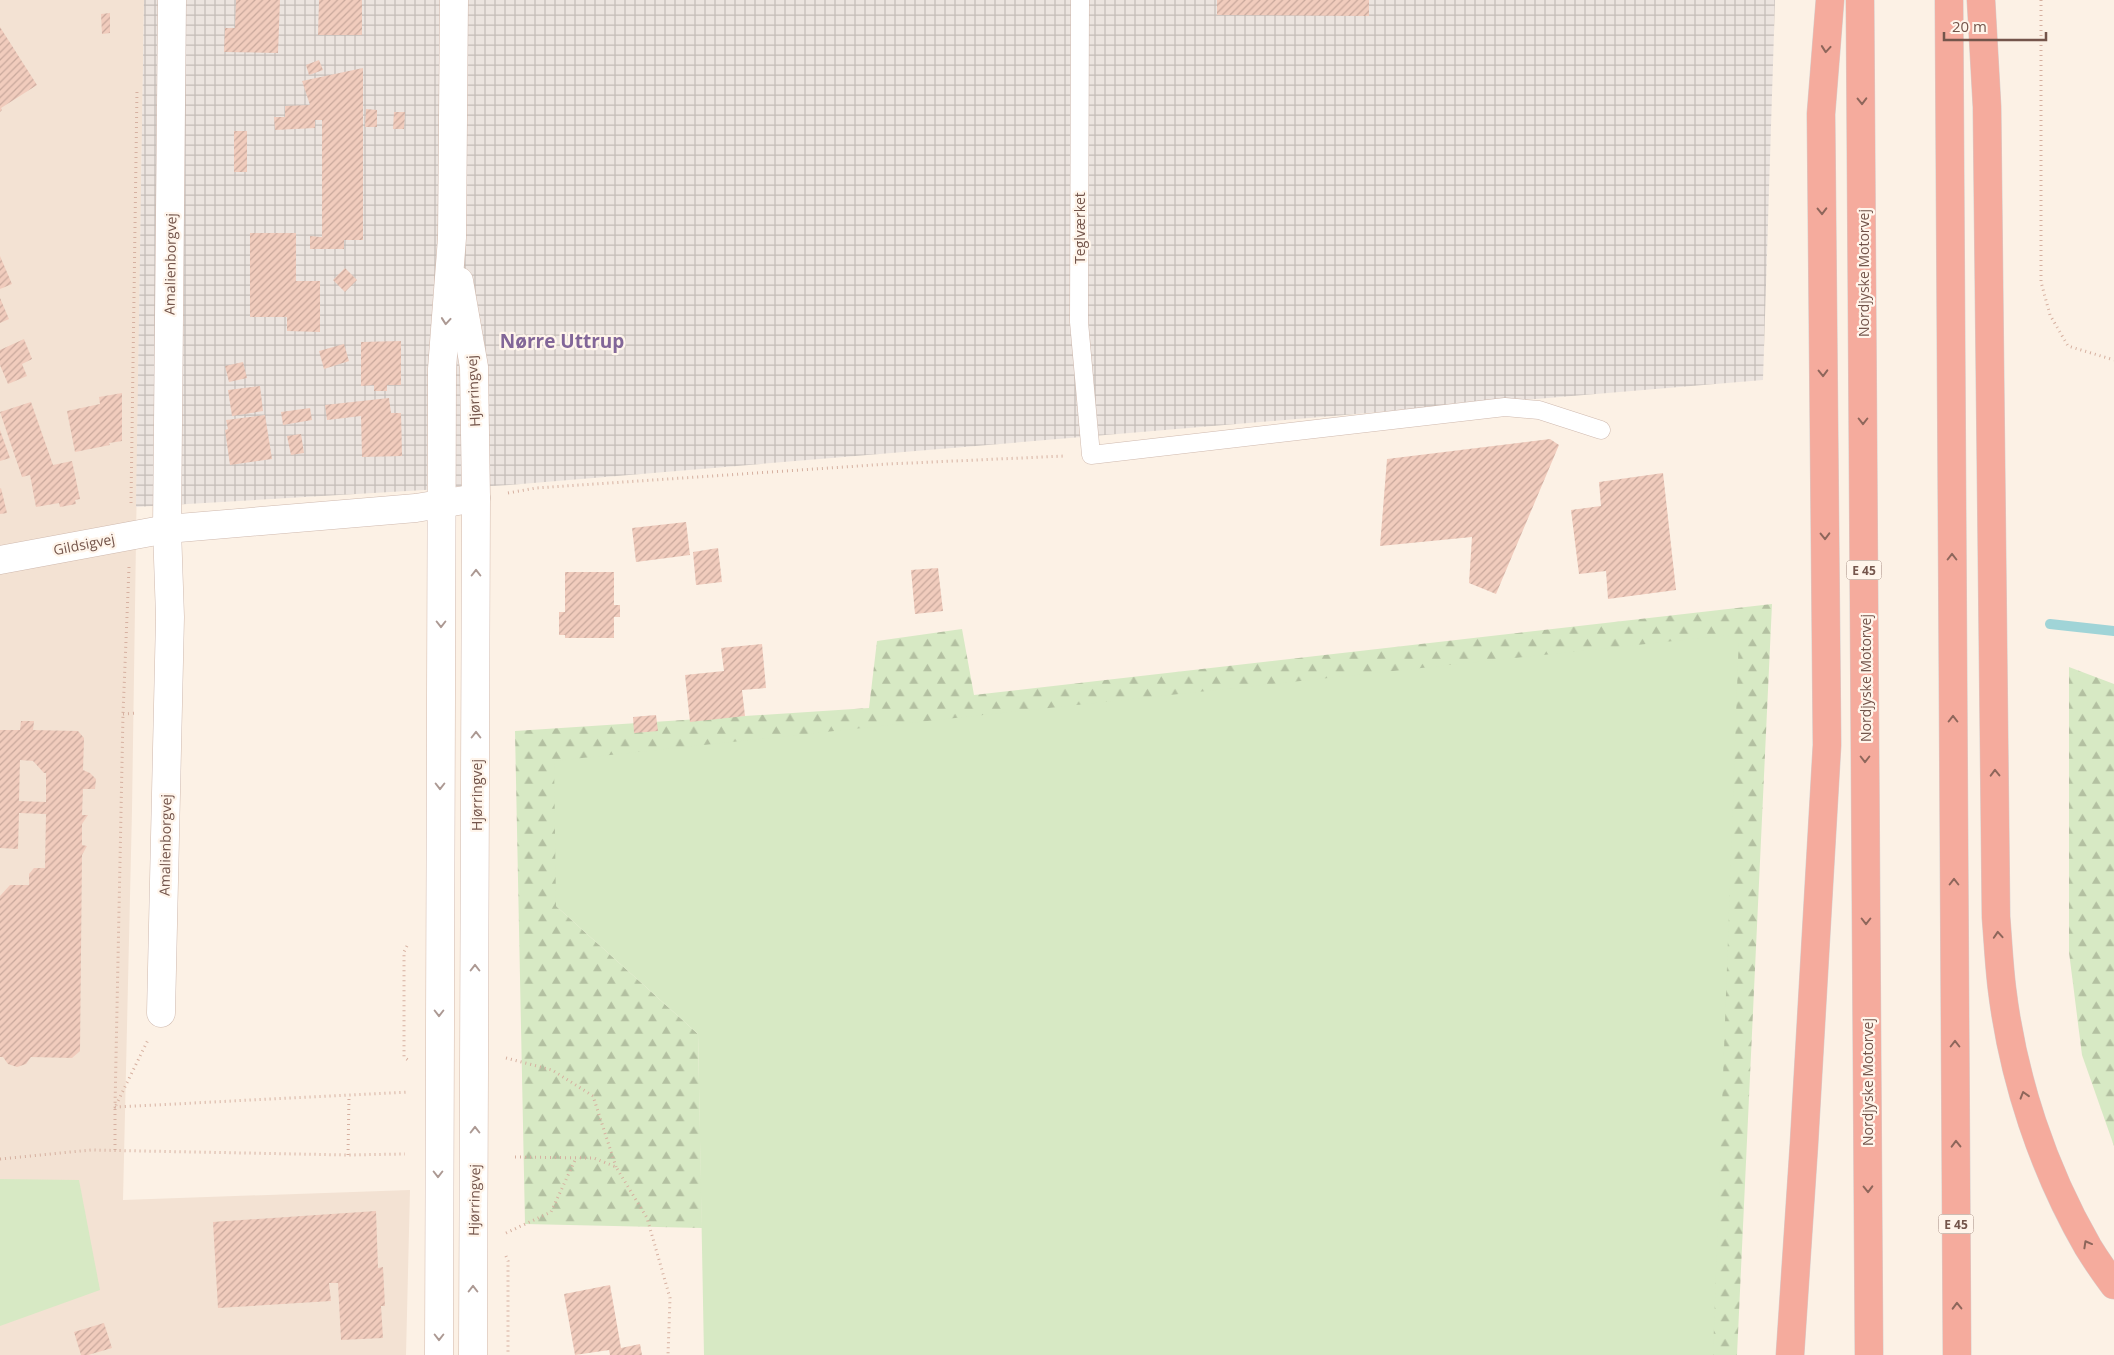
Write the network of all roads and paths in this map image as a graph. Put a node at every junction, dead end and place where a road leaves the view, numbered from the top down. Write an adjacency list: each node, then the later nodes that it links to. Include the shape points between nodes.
1 (172, 0): 15 (main road, Amalienborgvej)
2 (454, 0): 9 (main road, Hjørringvej)
3 (1080, 0): 12 (lane, Teglværket, via 1079,322)
4 (1830, 0): 32 (highway, one-way to 32, via 1821,114 1827,745)
5 (1860, 0): 33 (highway, Nordjyske Motorvej / E 45, one-way to 33)
6 (1948, 0): 34 (highway, E 45, one-way to 6)
7 (1982, 0): 28 (highway, one-way to 7, via 2089,1248 2059,1190 2036,1132 2015,1062 2002,989 1996,917 1987,107)
8 (2041, 0): 10 (path, via 2040,282 2050,315 2068,346)
9 (452, 238): 13 (main road, Hjørringvej, via 474,367); 14 (main road, Hjørringvej, one-way to 14, via 442,369)
10 (2114, 360)
11 (1601, 430): 12 (lane, via 1539,410 1505,407)
12 (1091, 455): 13 (path, via 888,464 546,487)
13 (476, 498): 14 (main road); 18 (main road, Hjørringvej, one-way to 13)
14 (442, 504): 15 (main road); 19 (main road, Hjørringvej, one-way to 19)
15 (167, 529): 16 (main road, Gildsigvej); 17 (main road, Amalienborgvej, via 170,617)
16 (0, 560)
17 (161, 1013): 20 (path, via 115,1107)
18 (475, 1056): 26 (path, via 512,1058 552,1070 593,1096); 30 (main road, Hjørringvej, one-way to 18)
19 (438, 1090): 22 (path, via 349,1096); 29 (main road, Hjørringvej, one-way to 29)
20 (115, 1150): 22 (path); 25 (path)
21 (405, 1154): 22 (path)
22 (348, 1155)
23 (515, 1157): 24 (path)
24 (576, 1158): 26 (path, via 594,1158); 27 (path, via 551,1212)
25 (0, 1159)
26 (616, 1167): 31 (path, via 647,1218 670,1298)
27 (498, 1236)
28 (2114, 1285)
29 (439, 1355)
30 (473, 1355)
31 (668, 1355)
32 (1790, 1355)
33 (1869, 1355)
34 (1958, 1355)

